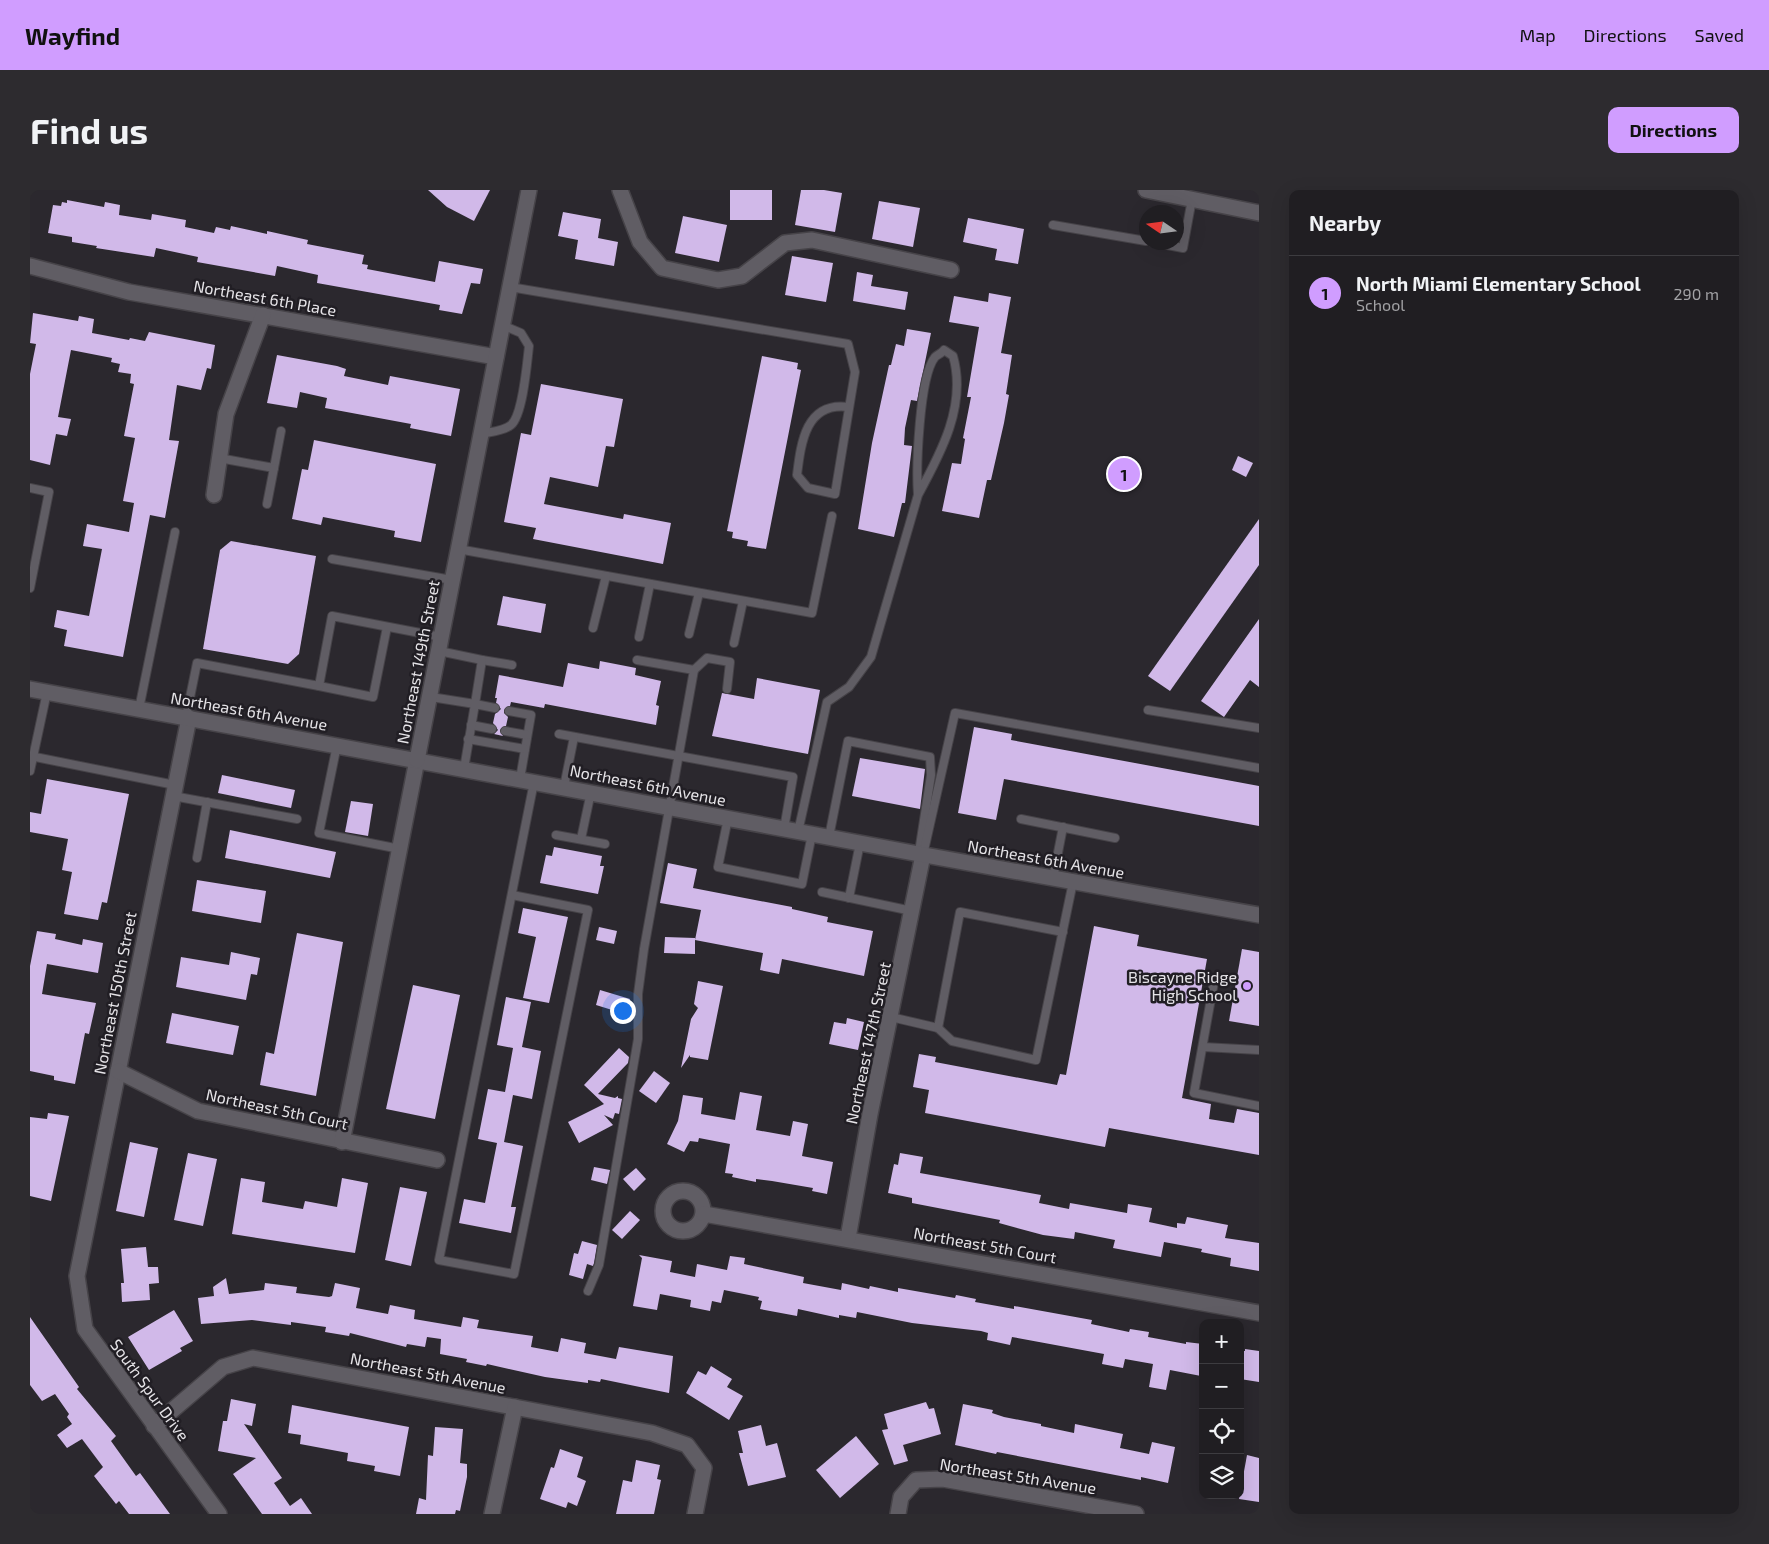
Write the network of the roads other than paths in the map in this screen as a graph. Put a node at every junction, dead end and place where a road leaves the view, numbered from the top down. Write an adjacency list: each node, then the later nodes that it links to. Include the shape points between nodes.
1 (529, 190): 11 (street, Northeast 149th Street)
2 (620, 190): 10 (street, via 640,242 662,268 718,280 742,276 786,243 812,240)
3 (1146, 190): 4 (street)
4 (1192, 199): 5 (street); 8 (lane)
5 (1259, 213)
6 (1053, 224): 7 (lane)
7 (1139, 241)
8 (1184, 243)
9 (30, 266): 12 (street, Northeast 6th Place, via 129,292)
10 (951, 270)
11 (510, 287): 13 (street, Northeast 149th Street); 15 (lane, via 848,344 855,372)
12 (263, 315): 14 (street, Northeast 6th Place); 18 (street, via 226,414)
13 (502, 325): 14 (street, Northeast 149th Street); 17 (lane, via 521,333 529,346 516,420 509,427)
14 (496, 357): 17 (street, Northeast 149th Street)
15 (849, 407): 15 (lane, via 835,494 808,488 797,475 806,429 814,416 837,405)
16 (281, 431): 19 (lane)
17 (481, 434): 26 (street, Northeast 149th Street)
18 (219, 458): 19 (lane); 21 (street)
19 (274, 468): 23 (lane)
20 (30, 488): 31 (lane, via 49,492)
21 (214, 495)
22 (918, 495): 22 (lane, via 919,434 928,375 934,358 944,350 954,356 958,387 951,426 941,455); 81 (lane, via 871,657 850,687 827,702)
23 (267, 504)
24 (832, 516): 33 (lane, via 812,613)
25 (175, 532): 50 (lane)
26 (458, 549): 28 (lane); 29 (street, Northeast 149th Street)
27 (332, 559): 29 (lane)
28 (606, 576): 30 (lane); 35 (lane)
29 (452, 580): 39 (street, Northeast 149th Street)
30 (650, 584): 32 (lane); 37 (lane)
31 (30, 588)
32 (699, 593): 33 (lane); 36 (lane)
33 (743, 601): 38 (lane)
34 (387, 627): 39 (lane); 44 (lane, via 373,697); 44 (lane, via 332,616)
35 (593, 628)
36 (689, 634)
37 (639, 637)
38 (734, 643)
39 (440, 644): 40 (lane); 48 (street, Northeast 149th Street)
40 (482, 660): 42 (lane); 49 (lane)
41 (637, 660): 43 (lane)
42 (512, 665)
43 (694, 670): 46 (lane, via 707,658 730,662); 65 (lane)
44 (319, 686): 54 (lane, via 197,663)
45 (30, 688): 47 (street, Northeast 6th Avenue)
46 (727, 689)
47 (47, 692): 50 (street, Northeast 6th Avenue); 66 (lane)
48 (430, 697): 49 (lane); 67 (street, Northeast 149th Street)
49 (475, 704): 51 (lane); 55 (lane)
50 (139, 708): 54 (street, Northeast 6th Avenue)
51 (496, 708)
52 (1148, 710): 56 (lane)
53 (509, 711): 60 (lane, via 531,715)
54 (188, 717): 63 (street, Northeast 6th Avenue); 73 (street, Northeast 150th Street)
55 (471, 725): 57 (lane); 62 (lane)
56 (1259, 728)
57 (492, 729)
58 (505, 731): 60 (lane)
59 (559, 734): 61 (lane)
60 (528, 735): 64 (lane)
61 (574, 737): 65 (lane); 72 (lane)
62 (468, 739): 64 (lane); 69 (lane)
63 (337, 745): 67 (street, Northeast 6th Avenue); 88 (lane, via 319,833)
64 (525, 750): 71 (lane)
65 (679, 756): 76 (lane); 81 (lane, via 793,777)
66 (31, 757): 70 (lane); 73 (lane)
67 (417, 760): 69 (street, Northeast 6th Avenue); 88 (street, Northeast 149th Street)
68 (1259, 768): 89 (lane, via 955,713)
69 (464, 769): 71 (street, Northeast 6th Avenue)
70 (30, 771)
71 (527, 780): 72 (street, Northeast 6th Avenue); 94 (lane)
72 (564, 787): 74 (street, Northeast 6th Avenue)
73 (174, 790): 75 (lane); 104 (street, Northeast 150th Street)
74 (591, 792): 76 (street, Northeast 6th Avenue); 85 (lane)
75 (207, 802): 78 (lane); 90 (lane)
76 (670, 807): 77 (street, Northeast 6th Avenue); 111 (lane, via 644,948 638,994 638,1039 630,1088 600,1265)
77 (728, 818): 81 (street, Northeast 6th Avenue); 81 (lane, via 718,867 802,884)
78 (297, 819)
79 (1021, 819): 80 (lane)
80 (1063, 827): 84 (lane); 91 (lane)
81 (798, 832): 83 (street, Northeast 6th Avenue)
82 (556, 835): 85 (lane)
83 (829, 837): 86 (street, Northeast 6th Avenue); 89 (lane, via 848,741 930,757 931,774)
84 (1115, 838)
85 (581, 839): 87 (lane)
86 (860, 843): 89 (street, Northeast 6th Avenue); 95 (lane)
87 (605, 844)
88 (400, 849): 106 (street, Northeast 149th Street)
89 (921, 855): 91 (street, Northeast 6th Avenue); 96 (street, Northeast 147th Street)
90 (196, 858)
91 (1053, 878): 92 (street, Northeast 6th Avenue)
92 (1073, 882): 97 (street, Northeast 6th Avenue); 98 (lane)
93 (822, 892): 95 (lane)
94 (512, 895): 94 (lane, via 440,1260 514,1274 588,910)
95 (849, 898): 96 (lane)
96 (912, 911): 100 (street, Northeast 147th Street)
97 (1259, 915)
98 (1063, 932): 101 (lane, via 960,912); 101 (lane, via 1036,1060 952,1041)
99 (1214, 982): 102 (lane)
100 (892, 1017): 101 (lane); 109 (street, Northeast 147th Street, via 870,1114)
101 (938, 1028)
102 (1202, 1047): 103 (lane); 105 (lane, via 1194,1092)
103 (1259, 1050)
104 (118, 1071): 106 (street, Northeast 5th Court, via 198,1111); 110 (street, Northeast 150th Street)
105 (1259, 1106)
106 (342, 1142): 107 (street, Northeast 5th Court)
107 (437, 1160)
108 (704, 1214): 109 (street, Northeast 5th Court)
109 (848, 1238): 112 (street, Northeast 5th Court)
110 (77, 1276): 114 (street, South Spur Drive, via 85,1329)
111 (588, 1291)
112 (1259, 1313)
113 (515, 1407): 114 (street, Northeast 5th Avenue, via 253,1358 223,1367); 117 (street); 118 (street, Northeast 5th Avenue, via 652,1433 687,1444 704,1468)
114 (154, 1426): 116 (street, South Spur Drive)
115 (1106, 1511): 119 (street, Northeast 5th Avenue, via 943,1479 916,1480 901,1497); 120 (street, Northeast 5th Avenue)
116 (219, 1514)
117 (492, 1514)
118 (695, 1514)
119 (898, 1514)
120 (1136, 1514)

